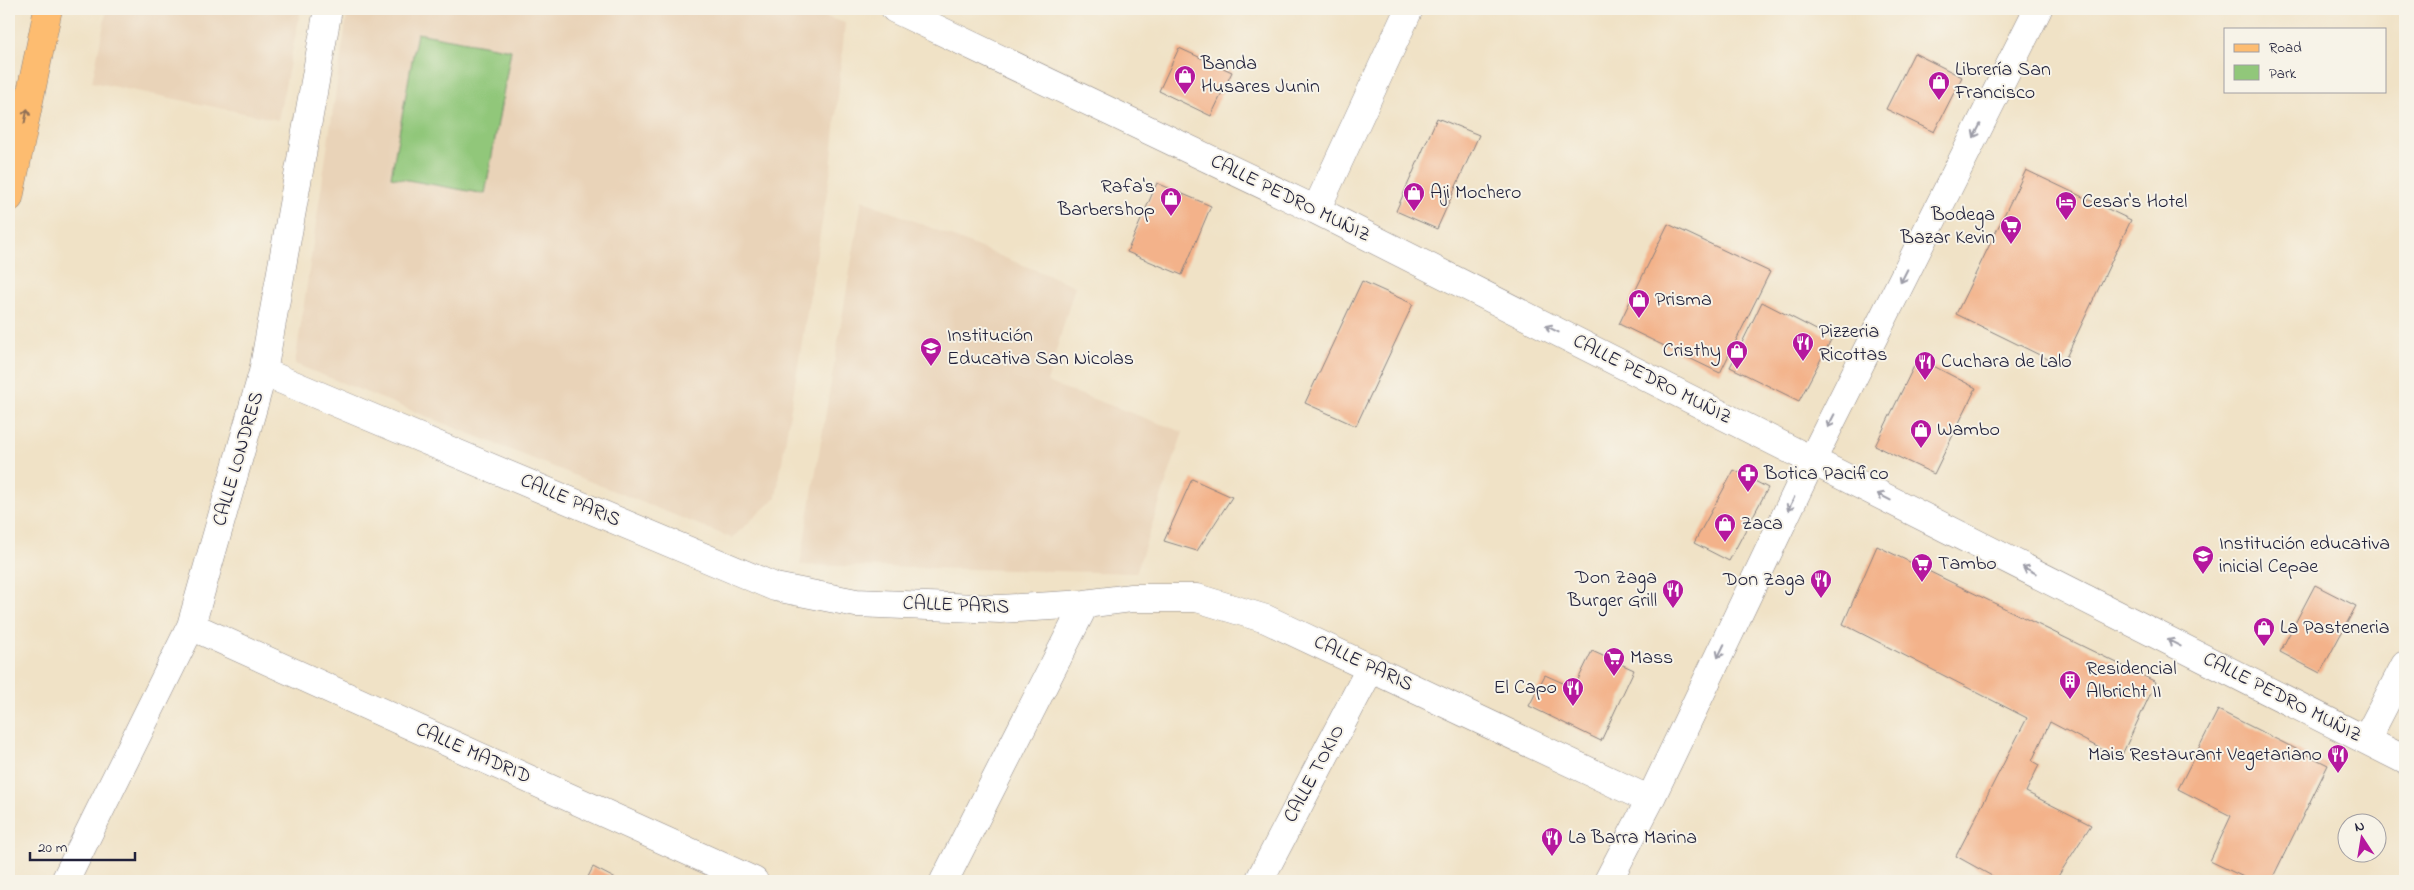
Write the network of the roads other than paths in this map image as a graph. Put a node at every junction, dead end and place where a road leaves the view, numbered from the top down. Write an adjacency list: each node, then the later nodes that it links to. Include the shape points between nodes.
1 (48, 9): 6 (main road, one-way to 1)
2 (328, 9): 8 (street, CALLE LONDRES)
3 (895, 9): 7 (street, CALLE PEDRO MUÑIZ)
4 (1409, 9): 7 (street)
5 (2038, 9): 9 (street, one-way to 9)
6 (9, 198)
7 (1316, 210): 9 (street, CALLE PEDRO MUÑIZ, one-way to 7)
8 (263, 372): 10 (street, CALLE PARIS, via 774,587 856,603 1000,609); 11 (street, CALLE LONDRES)
9 (1812, 460): 14 (street, CALLE PEDRO MUÑIZ, one-way to 9); 16 (street, one-way to 16)
10 (1085, 604): 13 (street, CALLE PARIS, via 1131,598 1197,598 1266,619); 19 (street)
11 (191, 626): 17 (street, CALLE LONDRES); 18 (street, CALLE MADRID)
12 (2405, 665): 14 (street)
13 (1371, 667): 16 (street, CALLE PARIS); 20 (street, CALLE TOKIO)
14 (2366, 740): 15 (street, CALLE PEDRO MUÑIZ)
15 (2405, 760)
16 (1650, 800): 21 (street)
17 (65, 881)
18 (754, 881)
19 (944, 881)
20 (1259, 881)
21 (1608, 881)

